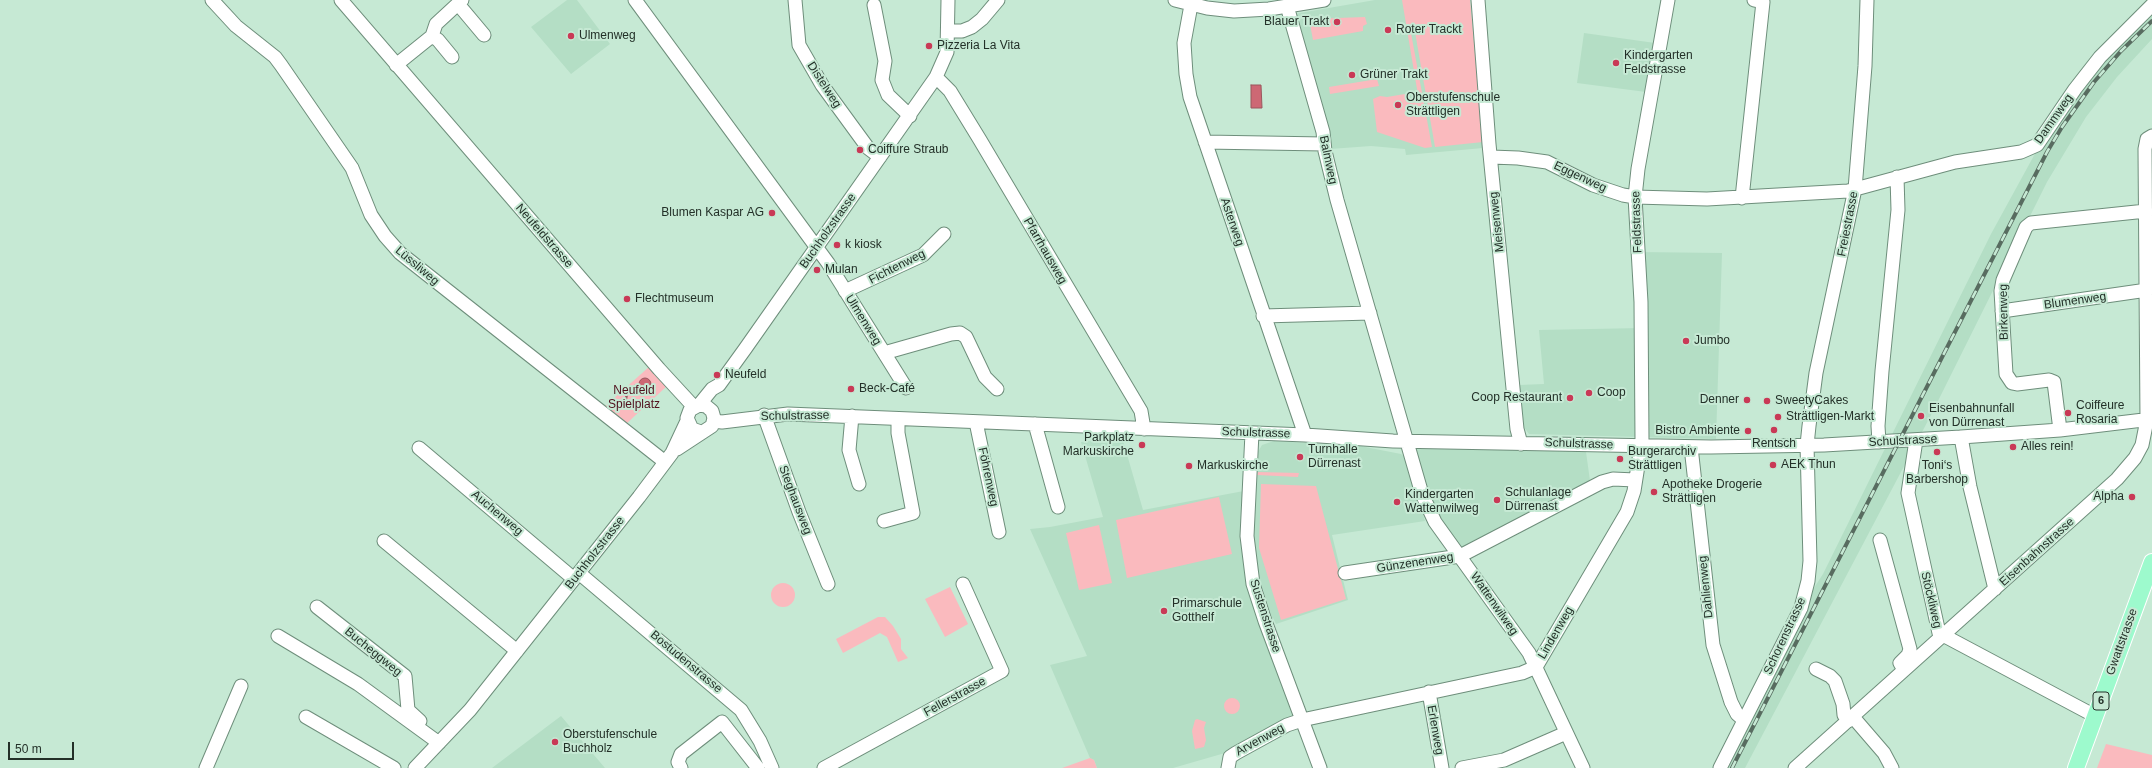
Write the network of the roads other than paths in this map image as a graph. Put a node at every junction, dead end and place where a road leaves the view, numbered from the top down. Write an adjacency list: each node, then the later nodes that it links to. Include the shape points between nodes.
1 (212, 0): 69 (street, Lüssliweg, via 236,26 275,57 281,65 352,168 372,215 400,253)
2 (341, 0): 22 (street, Neufeldstrasse)
3 (635, 0): 36 (street, Ulmenweg)
4 (795, 0): 28 (street, Distelweg, via 799,45 826,92 868,148)
5 (948, 0): 18 (street, Buchholzstrasse)
6 (998, 0): 18 (street, via 972,27 962,31)
7 (1175, 0): 15 (street)
8 (1319, 0): 17 (street)
9 (1478, 0): 29 (street, Meisenweg)
10 (1668, 0): 32 (street, Feldstrasse)
11 (1754, 0): 33 (street, via 1763,2)
12 (1867, 0): 31 (street, Freiestrasse)
13 (460, 2): 19 (street); 20 (street, via 436,24)
14 (874, 5): 24 (street, via 885,61 882,80 892,99)
15 (1191, 5): 17 (street, via 1234,11); 26 (street, Asterweg, via 1184,43 1186,74 1190,96)
16 (2152, 5): 30 (street, Dammweg, via 2100,57 2037,145 2021,152 1955,162)
17 (1287, 6): 27 (street, Balmweg, via 1323,132)
18 (948, 31): 23 (street, Buchholzstrasse, via 945,59)
19 (484, 35)
20 (432, 36): 21 (street); 22 (street)
21 (452, 57)
22 (396, 65): 46 (street, Neufeldstrasse, via 654,363)
23 (936, 78): 24 (street, Buchholzstrasse); 55 (street, Pfarrhausweg, via 950,91 980,140 1141,412)
24 (910, 116): 28 (street, Buchholzstrasse)
25 (2152, 136): 34 (street, Eisenbahnstrasse, via 2146,143)
26 (1205, 142): 27 (street); 41 (street, Asterweg)
27 (1324, 144): 40 (street, Balmweg, via 1337,200)
28 (880, 157): 36 (street, Buchholzstrasse)
29 (1491, 157): 32 (street, Eggenweg, via 1547,162 1593,186); 64 (street, Meisenweg, via 1517,429)
30 (1897, 177): 31 (street, Dammweg); 63 (street, via 1898,210 1882,371)
31 (1855, 189): 33 (street, Eggenweg); 65 (street, Freiestrasse, via 1815,377)
32 (1635, 197): 33 (street, Eggenweg); 66 (street, Feldstrasse, via 1642,326)
33 (1742, 198)
34 (2146, 211): 37 (street, Eisenbahnstrasse); 39 (street, Birkenweg, via 2031,223 2026,228 2002,280)
35 (944, 234): 38 (street, Fichtenweg, via 923,255)
36 (816, 249): 38 (street, Ulmenweg, via 828,263); 43 (street, Buchholzstrasse)
37 (2147, 290): 39 (street, Blumenweg); 50 (street, Eisenbahnstrasse)
38 (845, 292): 42 (street, Ulmenweg)
39 (2002, 311): 56 (street, Birkenweg, via 2006,374 2012,383 2017,384 2049,380 2054,382)
40 (1370, 313): 41 (street); 62 (street, Balmweg)
41 (1263, 316): 59 (street, Asterweg)
42 (884, 353): 44 (street, Ulmenweg); 45 (street, via 960,333 966,337 985,377)
43 (719, 384): 46 (street, Buchholzstrasse); 48 (street, Buchholzstrasse)
44 (906, 388)
45 (997, 389)
46 (696, 406): 48 (street, via 706,406); 51 (street, via 688,413)
47 (764, 415): 48 (street, Schulstrasse, via 722,422); 49 (street, Schulstrasse); 82 (street, Steghausweg, via 798,512)
48 (713, 416): 57 (street, via 710,428)
49 (852, 416): 52 (street, Schulstrasse); 71 (street, via 849,450)
50 (2150, 420): 56 (street, Schulstrasse); 84 (street, Eisenbahnstrasse, via 2142,445 2129,468)
51 (687, 421): 57 (street, via 692,429); 69 (street, Buchholzstrasse)
52 (898, 422): 53 (street, Schulstrasse); 73 (street, via 904,437); 74 (street, via 913,513)
53 (976, 422): 54 (street, Schulstrasse); 75 (street, Föhrenweg)
54 (1035, 424): 55 (street, Schulstrasse); 72 (street)
55 (1144, 429): 58 (street, Schulstrasse)
56 (2060, 430): 60 (street, Schulstrasse)
57 (701, 432): 69 (street, Buchholzstrasse)
58 (1252, 433): 59 (street, Schulstrasse); 98 (street, Sustenstrasse, via 1248,522 1250,566 1258,601)
59 (1305, 435): 62 (street, Schulstrasse)
60 (1961, 438): 61 (street, Schulstrasse); 84 (street)
61 (1916, 440): 63 (street, Schulstrasse); 87 (street, Stöckliweg, via 1908,493 1937,630)
62 (1407, 441): 64 (street, Schulstrasse); 78 (street, Wattenwilweg, via 1429,511)
63 (1879, 442): 65 (street, Schulstrasse)
64 (1521, 444): 66 (street, Schulstrasse)
65 (1808, 445): 67 (street, Schulstrasse); 99 (street, Schorenstrasse, via 1810,561 1807,589 1801,608)
66 (1641, 446): 67 (street, Schulstrasse); 70 (street, Lindenweg)
67 (1691, 447): 99 (street, Dahlienweg, via 1713,645 1731,702 1737,714)
68 (419, 448): 81 (street, Auchenweg)
69 (669, 457): 81 (street, Buchholzstrasse)
70 (1635, 480): 78 (street, Günzenenweg, via 1613,479 1602,482); 89 (street, Lindenweg, via 1626,512)
71 (859, 484)
72 (1058, 507)
73 (920, 517)
74 (884, 521)
75 (999, 532)
76 (1880, 540): 91 (street, via 1910,649 1900,663)
77 (384, 541): 88 (street)
78 (1460, 556): 80 (street, Günzenenweg); 89 (street, Wattenwilweg, via 1529,653)
79 (2152, 562): 94 (main road, Gwattstrasse / 6)
80 (1345, 573)
81 (577, 576): 88 (street, Buchholzstrasse); 96 (street, Bostudenstrasse, via 732,701)
82 (828, 584)
83 (963, 584): 110 (street, Fellerstrasse, via 1002,670)
84 (1995, 590): 87 (street, Eisenbahnstrasse)
85 (317, 607): 102 (street, Bucheggweg, via 405,676 408,710)
86 (278, 636): 102 (street, via 358,684)
87 (1943, 636): 91 (street, Eisenbahnstrasse); 94 (street, Stöckliweg)
88 (516, 651): 102 (street, Buchholzstrasse)
89 (1536, 667): 93 (street, Lindenweg, via 1522,673); 101 (street, Wattenwilweg)
90 (1816, 668): 97 (street, via 1835,681 1844,715)
91 (1904, 670): 97 (street, Eisenbahnstrasse)
92 (241, 686): 104 (street)
93 (1429, 692): 98 (street, Lindenweg); 113 (street, Erlenweg)
94 (2095, 716): 119 (main road, Gwattstrasse / 6)
95 (306, 717): 105 (street)
96 (748, 718): 100 (street); 109 (street, Bostudenstrasse)
97 (1850, 719): 117 (street, Eisenbahnstrasse); 118 (street, via 1884,753)
98 (1302, 720): 111 (street, Arvenweg, via 1287,725 1236,753 1230,757); 112 (street, Sustenstrasse)
99 (1744, 720): 116 (street, Schorenstrasse)
100 (730, 732): 107 (street, via 722,722 681,754 678,762); 108 (street)
101 (1566, 733): 103 (street); 115 (street, Wattenwilweg)
102 (442, 741): 106 (street, Buchholzstrasse)
103 (1506, 764): 114 (street)
104 (206, 768)
105 (394, 768)
106 (415, 768)
107 (681, 768)
108 (758, 768)
109 (772, 768)
110 (824, 768)
111 (1228, 768)
112 (1320, 768)
113 (1442, 768)
114 (1462, 768)
115 (1583, 768)
116 (1720, 768)
117 (1795, 768)
118 (1892, 768)
119 (2076, 768)

